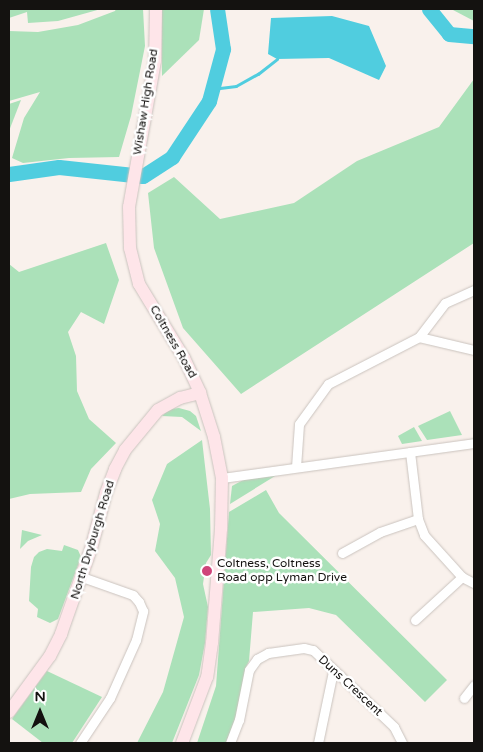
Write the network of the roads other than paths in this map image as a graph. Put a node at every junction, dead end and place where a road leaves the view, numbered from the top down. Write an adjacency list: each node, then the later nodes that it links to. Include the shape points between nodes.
1 (156, 9): 2 (street, Wishaw High Road, via 155,61)
2 (129, 207): 6 (street, Coltness Road, via 130,248 139,284 184,358)
3 (474, 290): 4 (street, via 445,303)
4 (419, 338): 5 (street); 9 (street, via 328,384 299,424)
5 (474, 350)
6 (200, 393): 10 (street, Coltness Road, via 214,437); 13 (street, North Dryburgh Road, via 180,398 158,410 125,450 106,493)
7 (474, 443): 8 (street)
8 (410, 452): 9 (street); 11 (street)
9 (296, 467): 10 (street)
10 (222, 478): 22 (street, Coltness Road, via 207,677)
11 (418, 519): 12 (street, via 380,532); 14 (street, via 431,544)
12 (342, 553)
13 (82, 577): 20 (street, North Dryburgh Road, via 50,656); 21 (street, via 133,595 143,611 136,640 110,698)
14 (462, 577): 15 (street); 16 (street)
15 (474, 582)
16 (415, 620)
17 (333, 671): 23 (street, Duns Crescent, via 313,650 304,648 268,653 257,659 249,670 239,720); 24 (street); 25 (street, Duns Crescent, via 394,727)
18 (474, 685): 19 (street)
19 (464, 698)
20 (9, 712)
21 (80, 743)
22 (182, 743)
23 (230, 743)
24 (318, 743)
25 (402, 743): 26 (street)
26 (408, 743)

